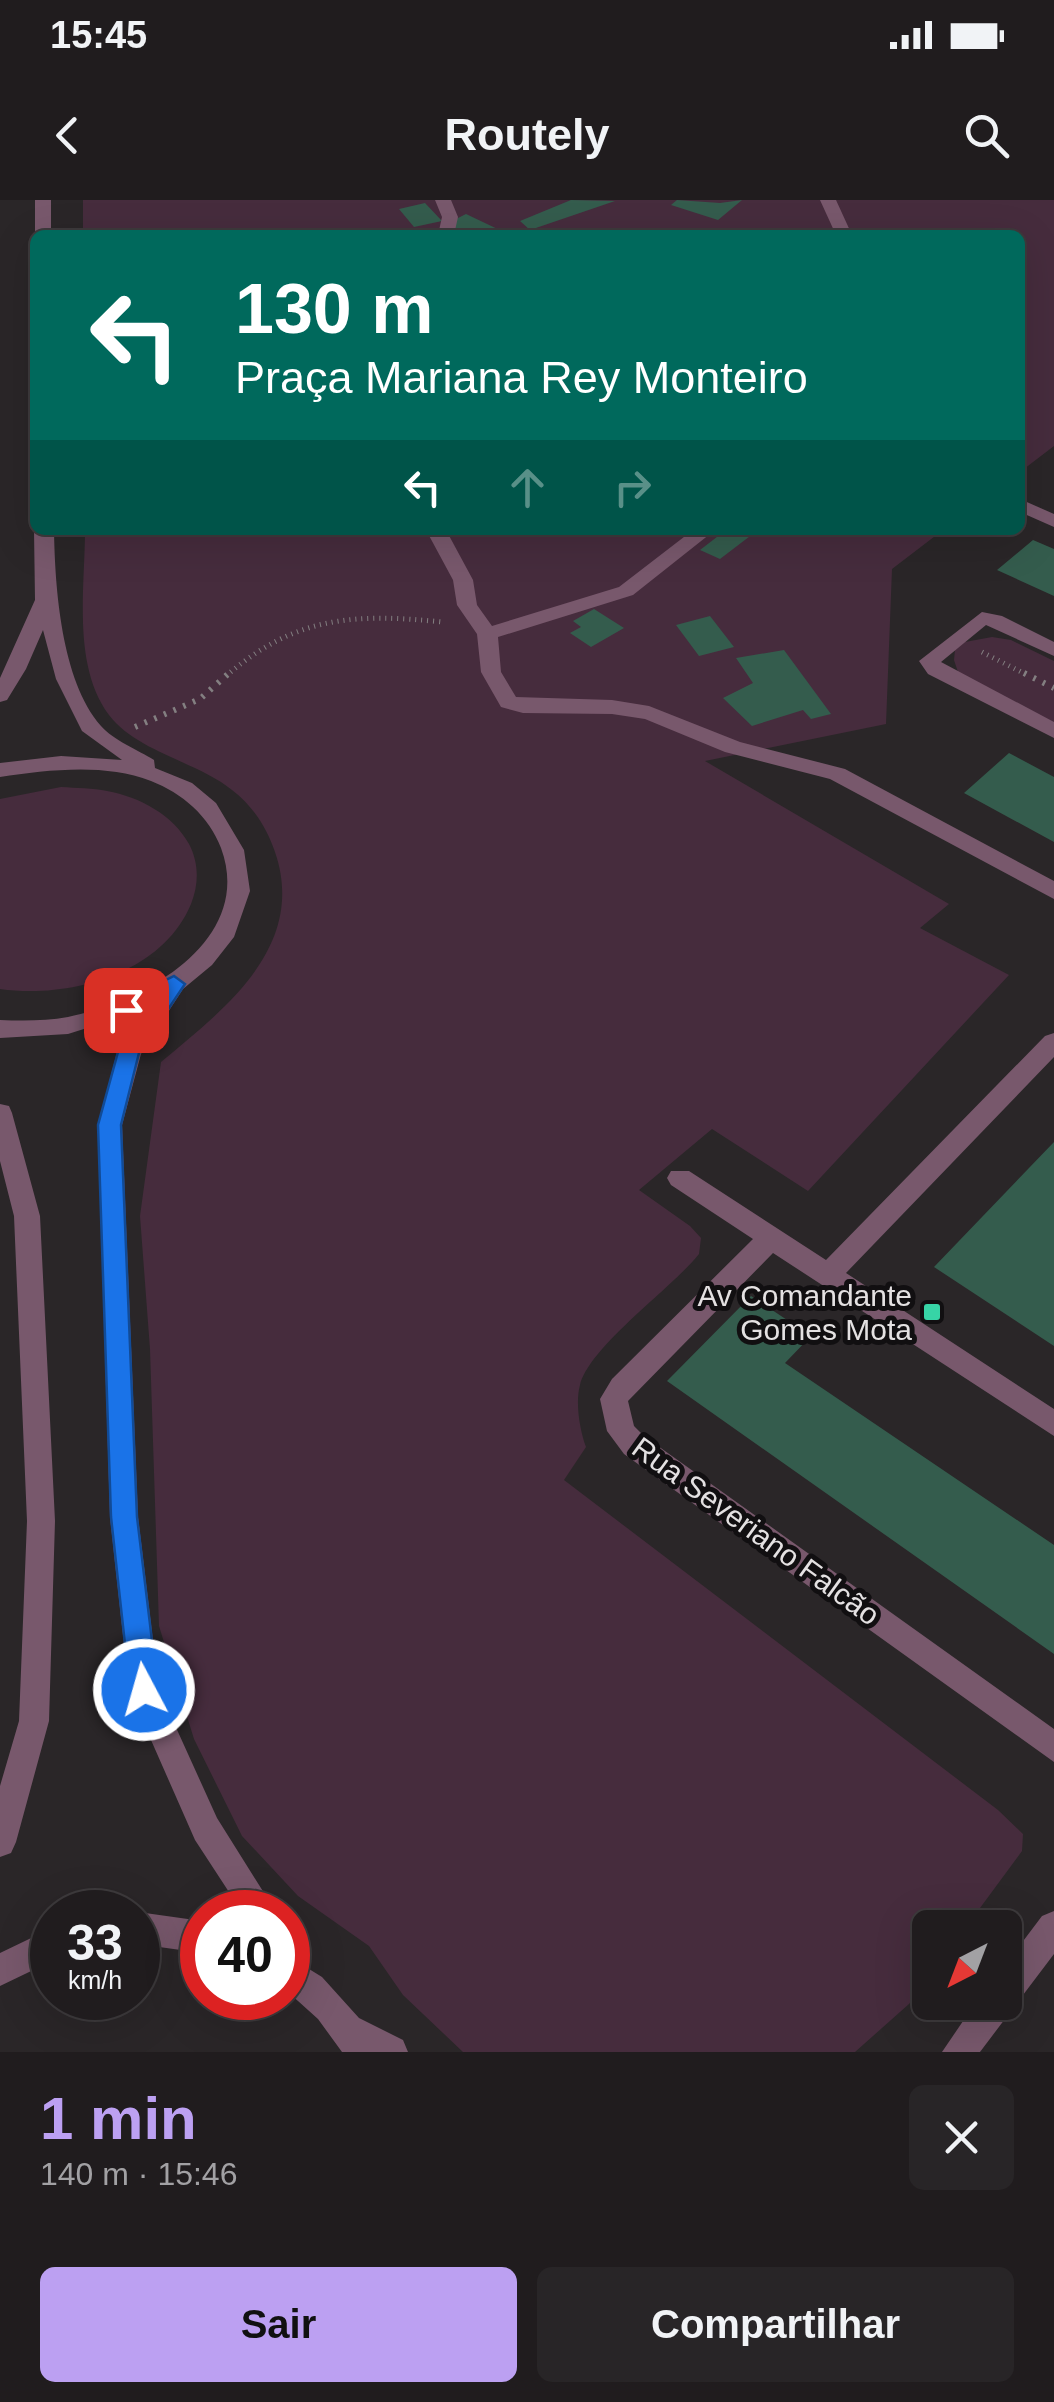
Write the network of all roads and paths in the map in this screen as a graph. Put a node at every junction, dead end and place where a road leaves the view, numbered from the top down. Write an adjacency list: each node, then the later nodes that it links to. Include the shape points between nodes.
1 (43, 200): 4 (street)
2 (443, 200): 5 (street)
3 (828, 200): 6 (street)
4 (44, 230)
5 (447, 230)
6 (842, 230)
7 (1025, 507): 8 (street)
8 (1054, 521)
9 (44, 535): 12 (street)
10 (439, 535): 13 (street)
11 (699, 535): 13 (street, via 626,591)
12 (45, 600): 17 (street); 19 (street, via 66,679 94,731)
13 (484, 630): 19 (path, via 386,616 337,618 288,633 200,699); 22 (street, via 491,672 514,705 649,713 733,747 837,774)
14 (954, 638): 15 (street, via 988,618); 16 (path); 18 (street, via 930,658 935,669)
15 (1054, 650)
16 (1054, 688)
17 (0, 695)
18 (1054, 732)
19 (106, 740): 21 (street)
20 (0, 770): 21 (street, via 95,762)
21 (180, 786): 23 (street, via 218,817 238,856 238,901 216,945)
22 (1054, 891)
23 (174, 984): 24 (street, via 126,1010 71,1026); 33 (street, via 129,1052 110,1125 124,1517 144,1690 206,1828)
24 (0, 1028)
25 (1054, 1042): 29 (street)
26 (0, 1113): 32 (street, via 27,1216 41,1521 34,1720)
27 (680, 1178): 28 (street)
28 (771, 1238): 29 (street); 31 (street, Rua Severiano Falcão, via 622,1387 614,1399 620,1431)
29 (829, 1274): 30 (street)
30 (1054, 1424)
31 (1054, 1747)
32 (0, 1842)
33 (246, 1890)
34 (1054, 1927): 36 (street)
35 (30, 1955): 37 (street)
36 (1022, 1969)
37 (0, 1970)
38 (310, 1990): 40 (street)
39 (983, 2020): 42 (street)
40 (355, 2041): 41 (street)
41 (391, 2052)
42 (959, 2052)

